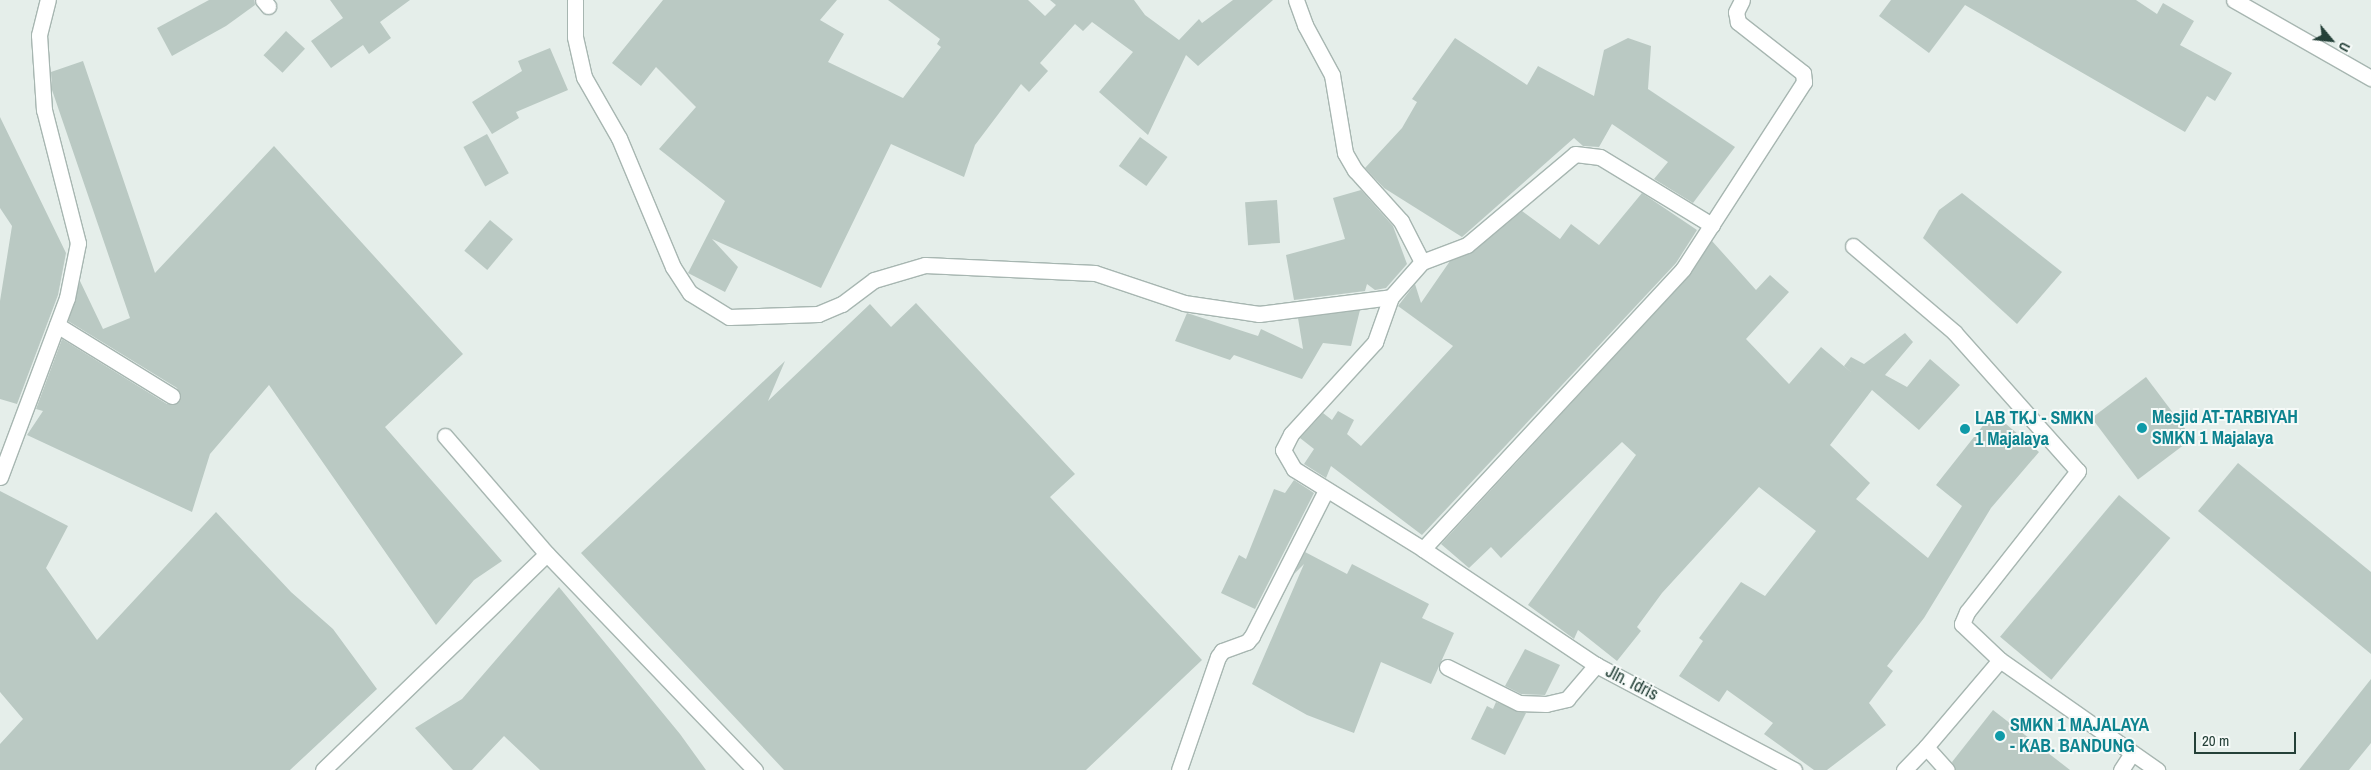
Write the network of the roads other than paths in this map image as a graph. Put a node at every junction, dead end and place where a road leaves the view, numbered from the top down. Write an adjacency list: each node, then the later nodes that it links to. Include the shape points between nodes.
1 (575, 0): 10 (street, via 575,36 584,77 619,138 673,266 690,293 729,317 818,314 842,304 874,280 925,265 1094,274 1184,303 1250,313)
2 (1296, 0): 9 (street, via 1305,25 1332,75 1345,153 1359,176 1401,221)
3 (1742, 0): 7 (street, via 1736,12 1738,22 1803,73 1804,82)
4 (2234, 0): 6 (street)
5 (46, 4): 11 (street, via 39,35 44,110 78,243)
6 (2371, 78)
7 (1712, 225): 9 (street, via 1600,157 1585,152 1575,154 1468,245); 16 (street, via 1683,269)
8 (1853, 246): 18 (street, via 1954,332 2078,471 1967,612 1962,624)
9 (1422, 262): 10 (street)
10 (1391, 297): 15 (street, via 1375,342 1284,444 1284,455 1294,469)
11 (57, 325): 12 (street); 14 (street)
12 (172, 396)
13 (444, 436): 17 (street)
14 (0, 477)
15 (1326, 490): 16 (street); 25 (street, via 1252,636 1247,642 1222,651 1218,657)
16 (1423, 549): 19 (street)
17 (547, 554): 23 (street); 24 (street)
18 (2000, 660): 21 (street); 22 (street)
19 (1596, 665): 20 (street, Jln. Idris, via 1567,699 1546,704 1519,703); 26 (street, Jln. Idris)
20 (1447, 667)
21 (1926, 747): 27 (street); 28 (street)
22 (2132, 753): 29 (street); 30 (street)
23 (323, 770)
24 (755, 770)
25 (1180, 770)
26 (1794, 770)
27 (1904, 770)
28 (1947, 770)
29 (2121, 770)
30 (2157, 770)

